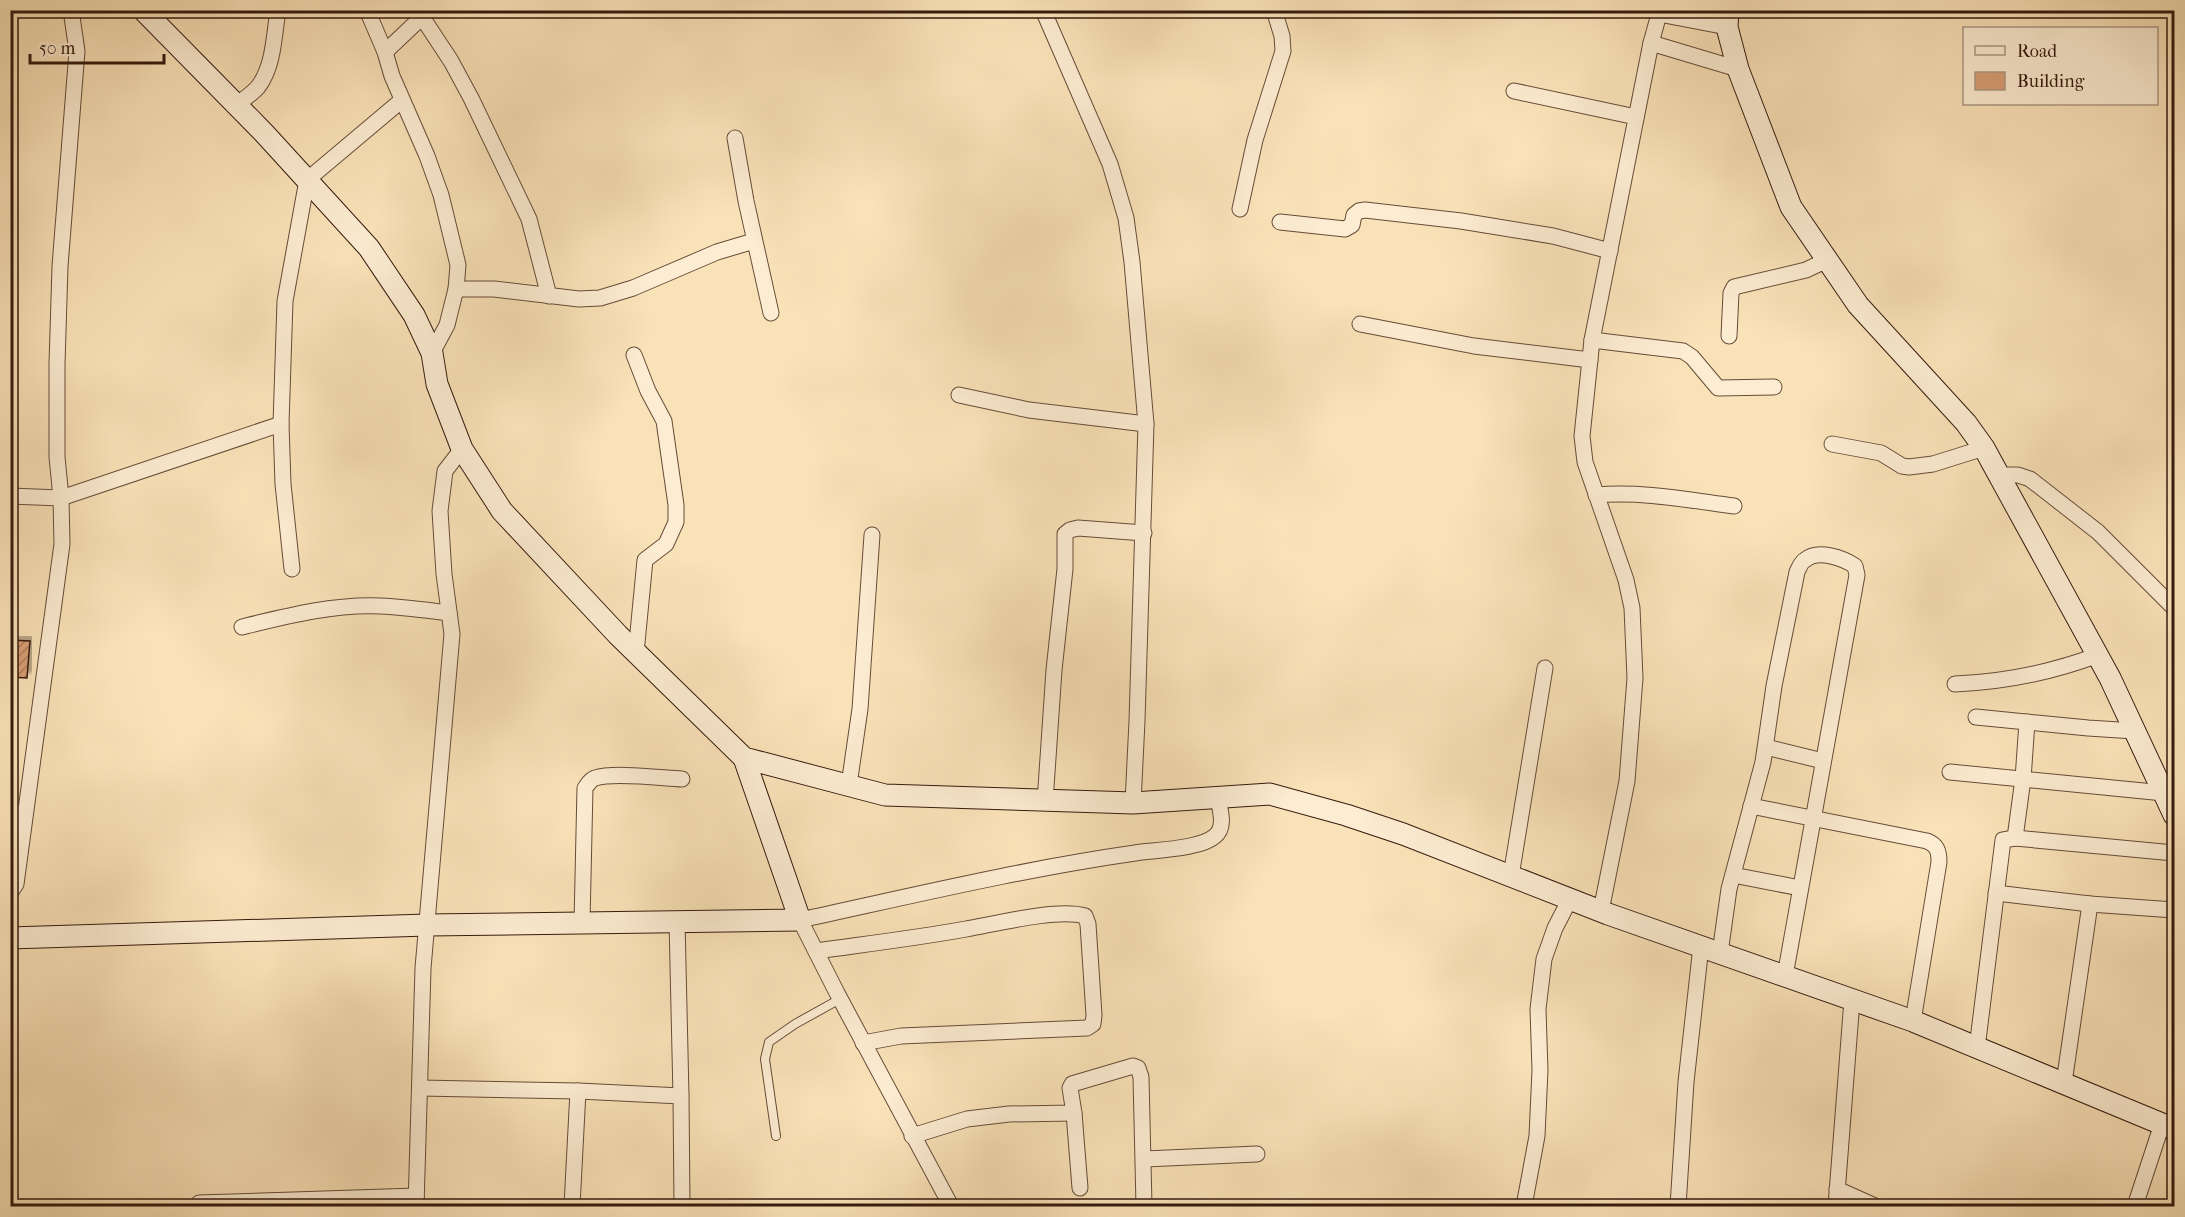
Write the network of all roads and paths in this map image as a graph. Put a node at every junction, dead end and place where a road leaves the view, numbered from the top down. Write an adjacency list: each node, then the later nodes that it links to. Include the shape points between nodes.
1 (71, 10): 43 (street, via 77,51 60,266 57,457)
2 (143, 10): 15 (street)
3 (278, 10): 15 (street, via 267,71 257,88)
4 (367, 10): 11 (street)
5 (1043, 10): 36 (street, via 1110,164 1126,218)
6 (1274, 10): 19 (street, via 1282,51 1255,140)
7 (1658, 12): 9 (street); 10 (street)
8 (422, 14): 11 (street); 25 (street, via 471,98 528,219)
9 (1728, 19): 12 (street)
10 (1651, 43): 12 (street); 16 (street)
11 (385, 52): 14 (street)
12 (1738, 69): 23 (street, via 1791,207)
13 (1514, 91): 16 (street)
14 (402, 100): 18 (street); 24 (street, via 441,195 458,265)
15 (236, 105): 18 (street)
16 (1636, 117): 22 (street)
17 (735, 138): 21 (street)
18 (307, 180): 30 (street, via 369,248 414,315); 35 (street, via 285,301)
19 (1240, 209)
20 (1280, 222): 22 (street, via 1345,229 1352,225 1354,215 1365,210 1553,236)
21 (754, 241): 25 (street, via 600,298); 26 (street)
22 (1610, 251): 29 (street)
23 (1827, 260): 28 (street, via 1806,270 1734,287); 38 (street, via 1858,305 1966,423)
24 (456, 289): 25 (street); 30 (street, via 447,325)
25 (549, 296)
26 (771, 313)
27 (1360, 324): 32 (street, via 1474,346)
28 (1729, 336)
29 (1592, 340): 32 (street); 33 (street, via 1683,351 1718,388)
30 (432, 353): 39 (street, via 436,384)
31 (634, 355): 51 (street, via 664,421 676,505 676,522 666,544 645,560)
32 (1590, 360): 41 (street, via 1582,436)
33 (1774, 387)
34 (959, 395): 36 (street, via 1029,410)
35 (281, 424): 43 (street); 47 (street)
36 (1146, 424): 45 (street)
37 (1832, 444): 38 (street, via 1881,453 1910,467)
38 (1984, 448): 40 (street)
39 (462, 449): 49 (street, via 445,471 440,512); 51 (street, via 502,512)
40 (1999, 475): 48 (street, via 2030,479 2098,532); 52 (street)
41 (1596, 495): 44 (street, via 1651,495); 83 (street, via 1632,608 1635,678 1627,782)
42 (10, 496): 43 (street)
43 (61, 498): 71 (street, via 62,543)
44 (1734, 506)
45 (1144, 533): 66 (street, via 1078,528 1065,534); 67 (street)
46 (872, 535): 64 (street, via 860,709)
47 (292, 569)
48 (2175, 608)
49 (449, 613): 50 (street, via 350,607); 88 (street, via 452,634)
50 (242, 627)
51 (636, 653): 59 (street)
52 (2098, 655): 54 (street, via 2030,676); 57 (street)
53 (1545, 668): 77 (street)
54 (1954, 684)
55 (1976, 717): 56 (street)
56 (2027, 722): 57 (street); 62 (street)
57 (2135, 731): 65 (street)
58 (1766, 747): 60 (street); 60 (street, via 1797,572 1803,561 1813,556 1845,559 1856,566 1857,574); 69 (street)
59 (744, 758): 64 (street); 85 (street)
60 (1823, 761): 73 (street)
61 (1950, 772): 62 (street)
62 (2023, 778): 65 (street); 74 (street)
63 (682, 779): 87 (street, via 616,776 589,782 585,788)
64 (849, 785): 66 (street, via 885,795)
65 (2164, 793): 72 (street)
66 (1045, 802): 67 (street)
67 (1133, 803): 70 (street)
68 (10, 805): 71 (lane)
69 (1751, 806): 73 (street); 76 (street)
70 (1220, 812): 77 (street, via 1270,794 1346,815); 85 (street, via 1216,835 1205,843 995,879)
71 (26, 815): 79 (street, via 16,884)
72 (2175, 815)
73 (1812, 817): 78 (street); 95 (street, via 1927,841 1935,844 1939,852)
74 (2015, 838): 75 (street); 80 (street, via 2003,840)
75 (2175, 853)
76 (1733, 875): 78 (street); 90 (street)
77 (1511, 876): 84 (street)
78 (1800, 888): 92 (street)
79 (10, 893)
80 (1996, 893): 81 (street); 97 (street)
81 (2090, 904): 82 (street); 98 (street)
82 (2175, 910)
83 (1601, 911): 84 (street); 90 (street)
84 (1562, 914): 116 (street, via 1544,959 1538,1009 1537,1136)
85 (800, 920): 86 (street); 91 (street)
86 (677, 921): 87 (street); 101 (street)
87 (582, 922): 88 (street)
88 (427, 925): 89 (street); 99 (street)
89 (10, 938)
90 (1711, 950): 92 (street); 117 (street, via 1686,1082)
91 (816, 951): 93 (street); 96 (street, via 1007,921 1067,914 1085,916 1094,1015 1093,1024 1087,1028 901,1036)
92 (1785, 976): 94 (street)
93 (840, 999): 96 (street); 104 (lane, via 769,1042 765,1059)
94 (1852, 1000): 95 (street); 109 (street)
95 (1913, 1021): 97 (street)
96 (863, 1042): 105 (street)
97 (1977, 1048): 98 (street)
98 (2064, 1083): 103 (street)
99 (420, 1088): 100 (street); 110 (street)
100 (578, 1090): 101 (street); 112 (street)
101 (681, 1096): 113 (street)
102 (1074, 1113): 105 (street, via 967,1119); 107 (street, via 1072,1084 1132,1066 1138,1068); 108 (street)
103 (2168, 1126): 120 (street)
104 (776, 1136)
105 (912, 1136): 114 (street)
106 (1257, 1154): 107 (street)
107 (1145, 1159): 115 (street)
108 (1080, 1188)
109 (1837, 1190): 118 (street); 119 (street)
110 (416, 1201): 111 (street)
111 (199, 1203)
112 (572, 1206)
113 (682, 1206)
114 (951, 1206)
115 (1144, 1206)
116 (1524, 1206)
117 (1678, 1206)
118 (1836, 1206)
119 (1875, 1206)
120 (2135, 1206)

